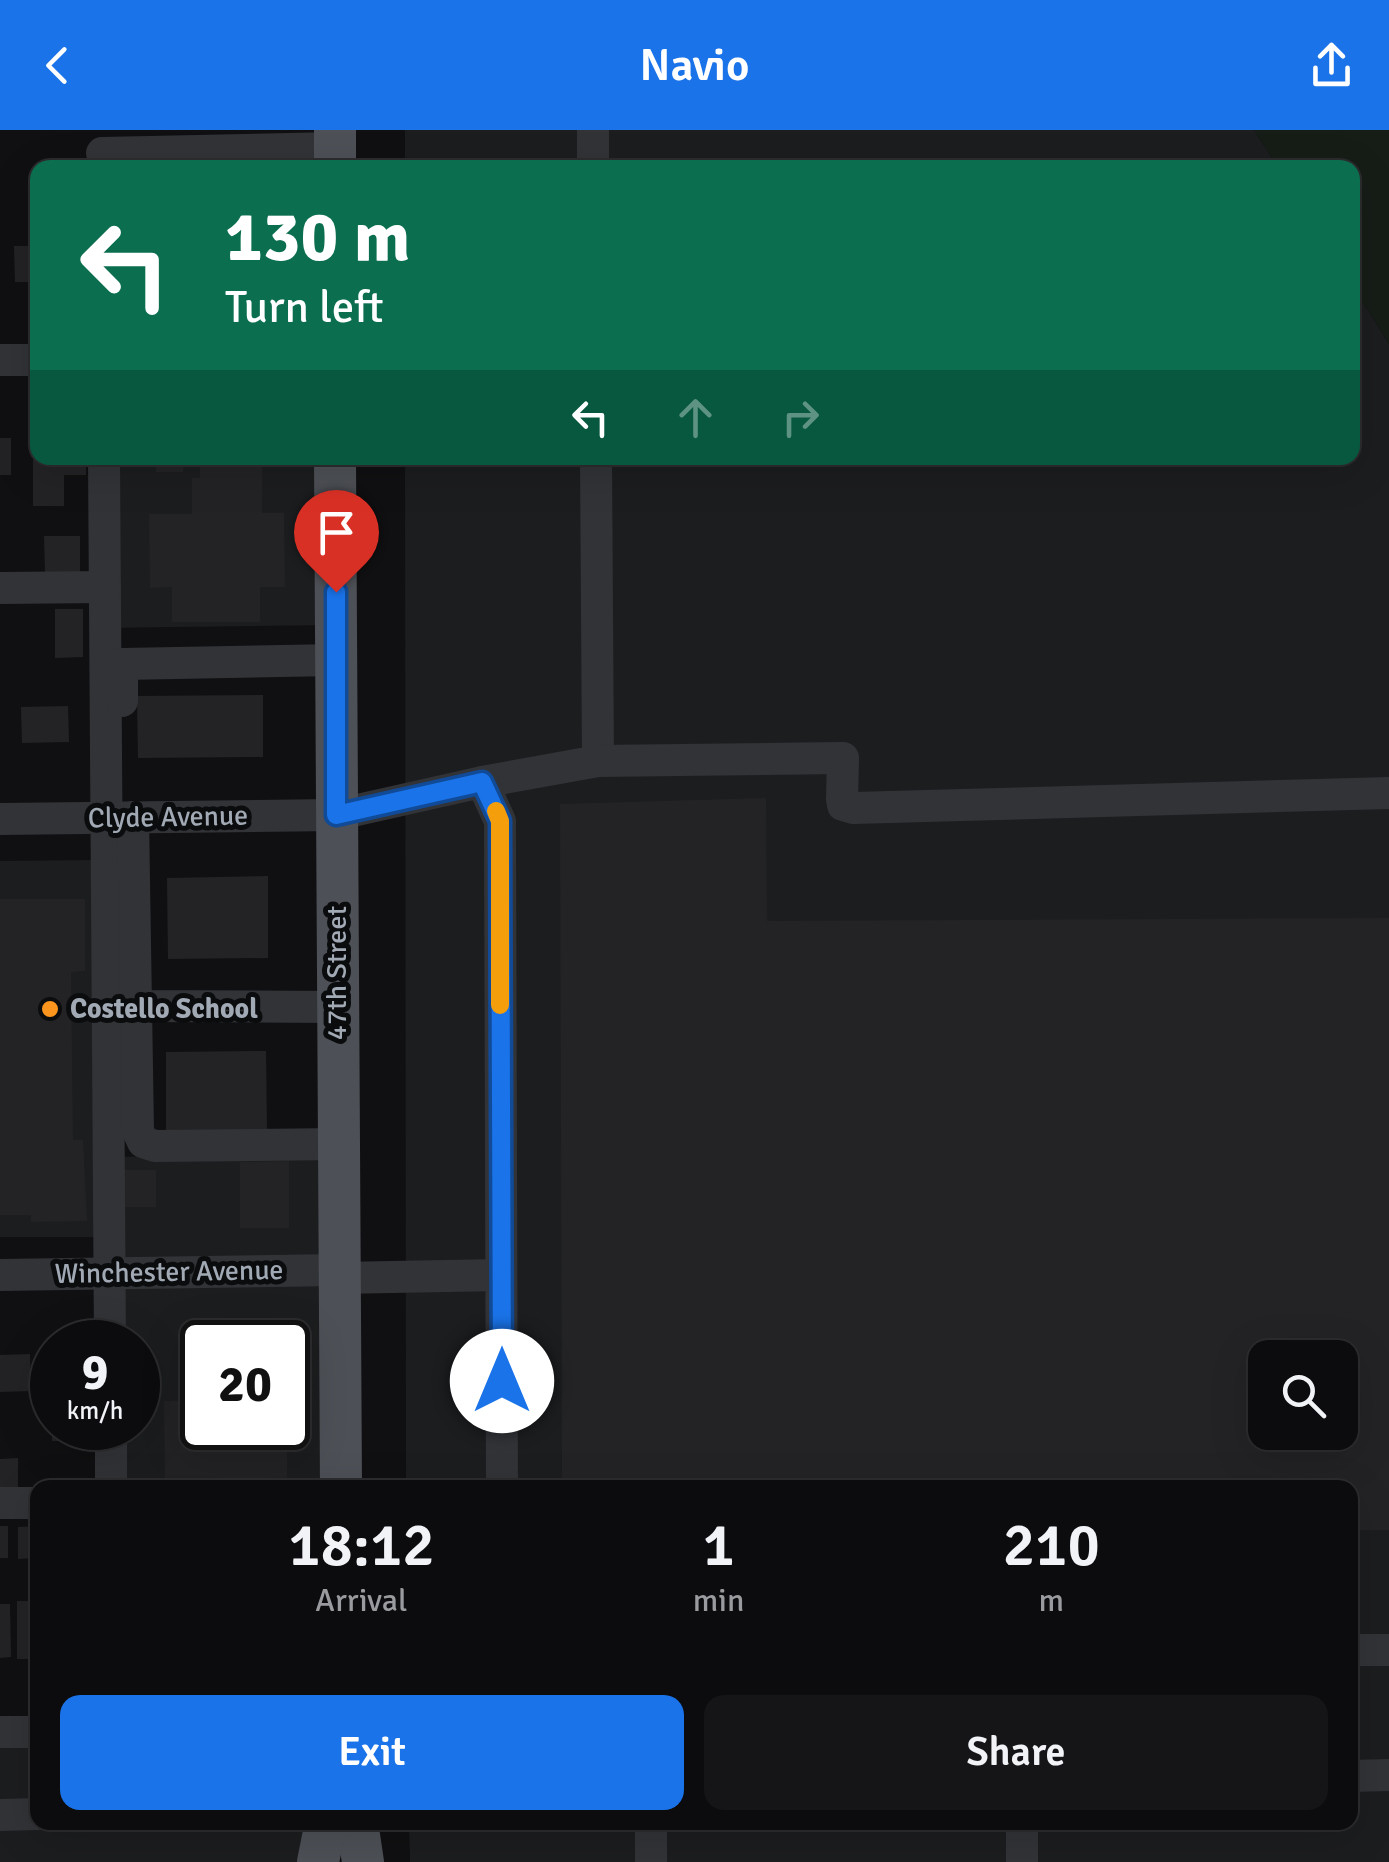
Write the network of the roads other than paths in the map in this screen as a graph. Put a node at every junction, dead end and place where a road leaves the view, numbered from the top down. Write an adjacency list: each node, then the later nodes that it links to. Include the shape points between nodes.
1 (593, 130): 4 (street)
2 (335, 148): 3 (street)
3 (102, 150)
4 (593, 160)
5 (0, 360): 6 (street)
6 (30, 360)
7 (104, 465): 10 (street)
8 (336, 465): 12 (main road, 47th Street)
9 (596, 465): 13 (street)
10 (105, 587): 11 (street); 17 (street)
11 (0, 588)
12 (336, 660): 16 (main road, 47th Street); 17 (street, via 122,664)
13 (598, 761): 14 (street, Clyde Avenue); 15 (street, Clyde Avenue, via 843,758 842,799 854,808)
14 (482, 782): 16 (street, Clyde Avenue); 25 (street, via 500,821)
15 (1389, 793)
16 (336, 815): 17 (street, Clyde Avenue); 20 (main road, 47th Street)
17 (121, 817): 18 (street, Clyde Avenue); 19 (street); 22 (street)
18 (0, 819)
19 (136, 1006): 20 (street); 21 (street, via 143,1142)
20 (337, 1007): 21 (main road, 47th Street)
21 (338, 1144): 23 (main road, 47th Street)
22 (110, 1273): 23 (street, Winchester Avenue); 24 (street, Winchester Avenue); 26 (street)
23 (338, 1274): 25 (street, Winchester Avenue); 29 (main road, 47th Street)
24 (0, 1275)
25 (501, 1275): 30 (street)
26 (110, 1320)
27 (110, 1450): 28 (street)
28 (111, 1480)
29 (340, 1480)
30 (502, 1480)
31 (30, 1503): 32 (street)
32 (0, 1504)
33 (1358, 1650): 34 (street)
34 (1389, 1650)
35 (0, 1732): 36 (street)
36 (30, 1732)
37 (1389, 1775): 38 (street)
38 (1358, 1776)
39 (30, 1814): 40 (street)
40 (0, 1815)
41 (324, 1830): 45 (main road)
42 (358, 1830): 46 (main road)
43 (651, 1830): 47 (street)
44 (1022, 1830): 48 (street)
45 (318, 1862)
46 (363, 1862)
47 (651, 1862)
48 (1022, 1862)

